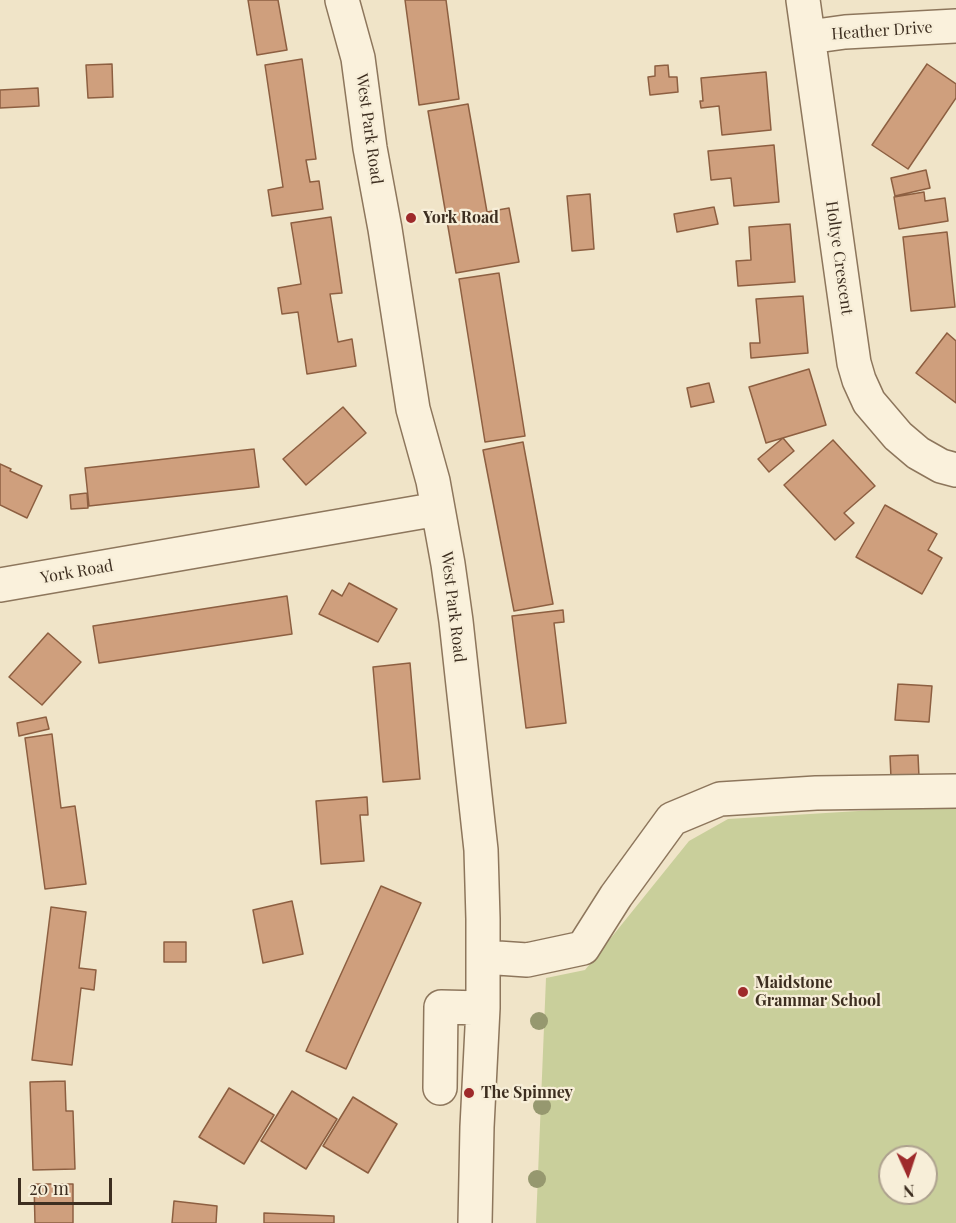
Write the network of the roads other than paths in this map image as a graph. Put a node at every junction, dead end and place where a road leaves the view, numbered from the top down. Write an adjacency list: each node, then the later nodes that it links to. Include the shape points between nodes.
1 (342, 0): 6 (street, West Park Road, via 358,58 413,409)
2 (803, 0): 4 (street, Holtye Crescent)
3 (956, 26): 4 (street, Heather Drive)
4 (809, 37): 5 (street, Holtye Crescent, via 859,380 868,402 898,436 918,453)
5 (956, 470)
6 (438, 509): 7 (street, York Road); 9 (street, West Park Road, via 453,598 481,850)
7 (0, 585)
8 (956, 791): 9 (street, via 720,799 672,819 583,948 527,960)
9 (483, 957): 10 (street, West Park Road)
10 (483, 1008): 11 (street, via 441,1007); 12 (street, West Park Road)
11 (440, 1088)
12 (475, 1223)

